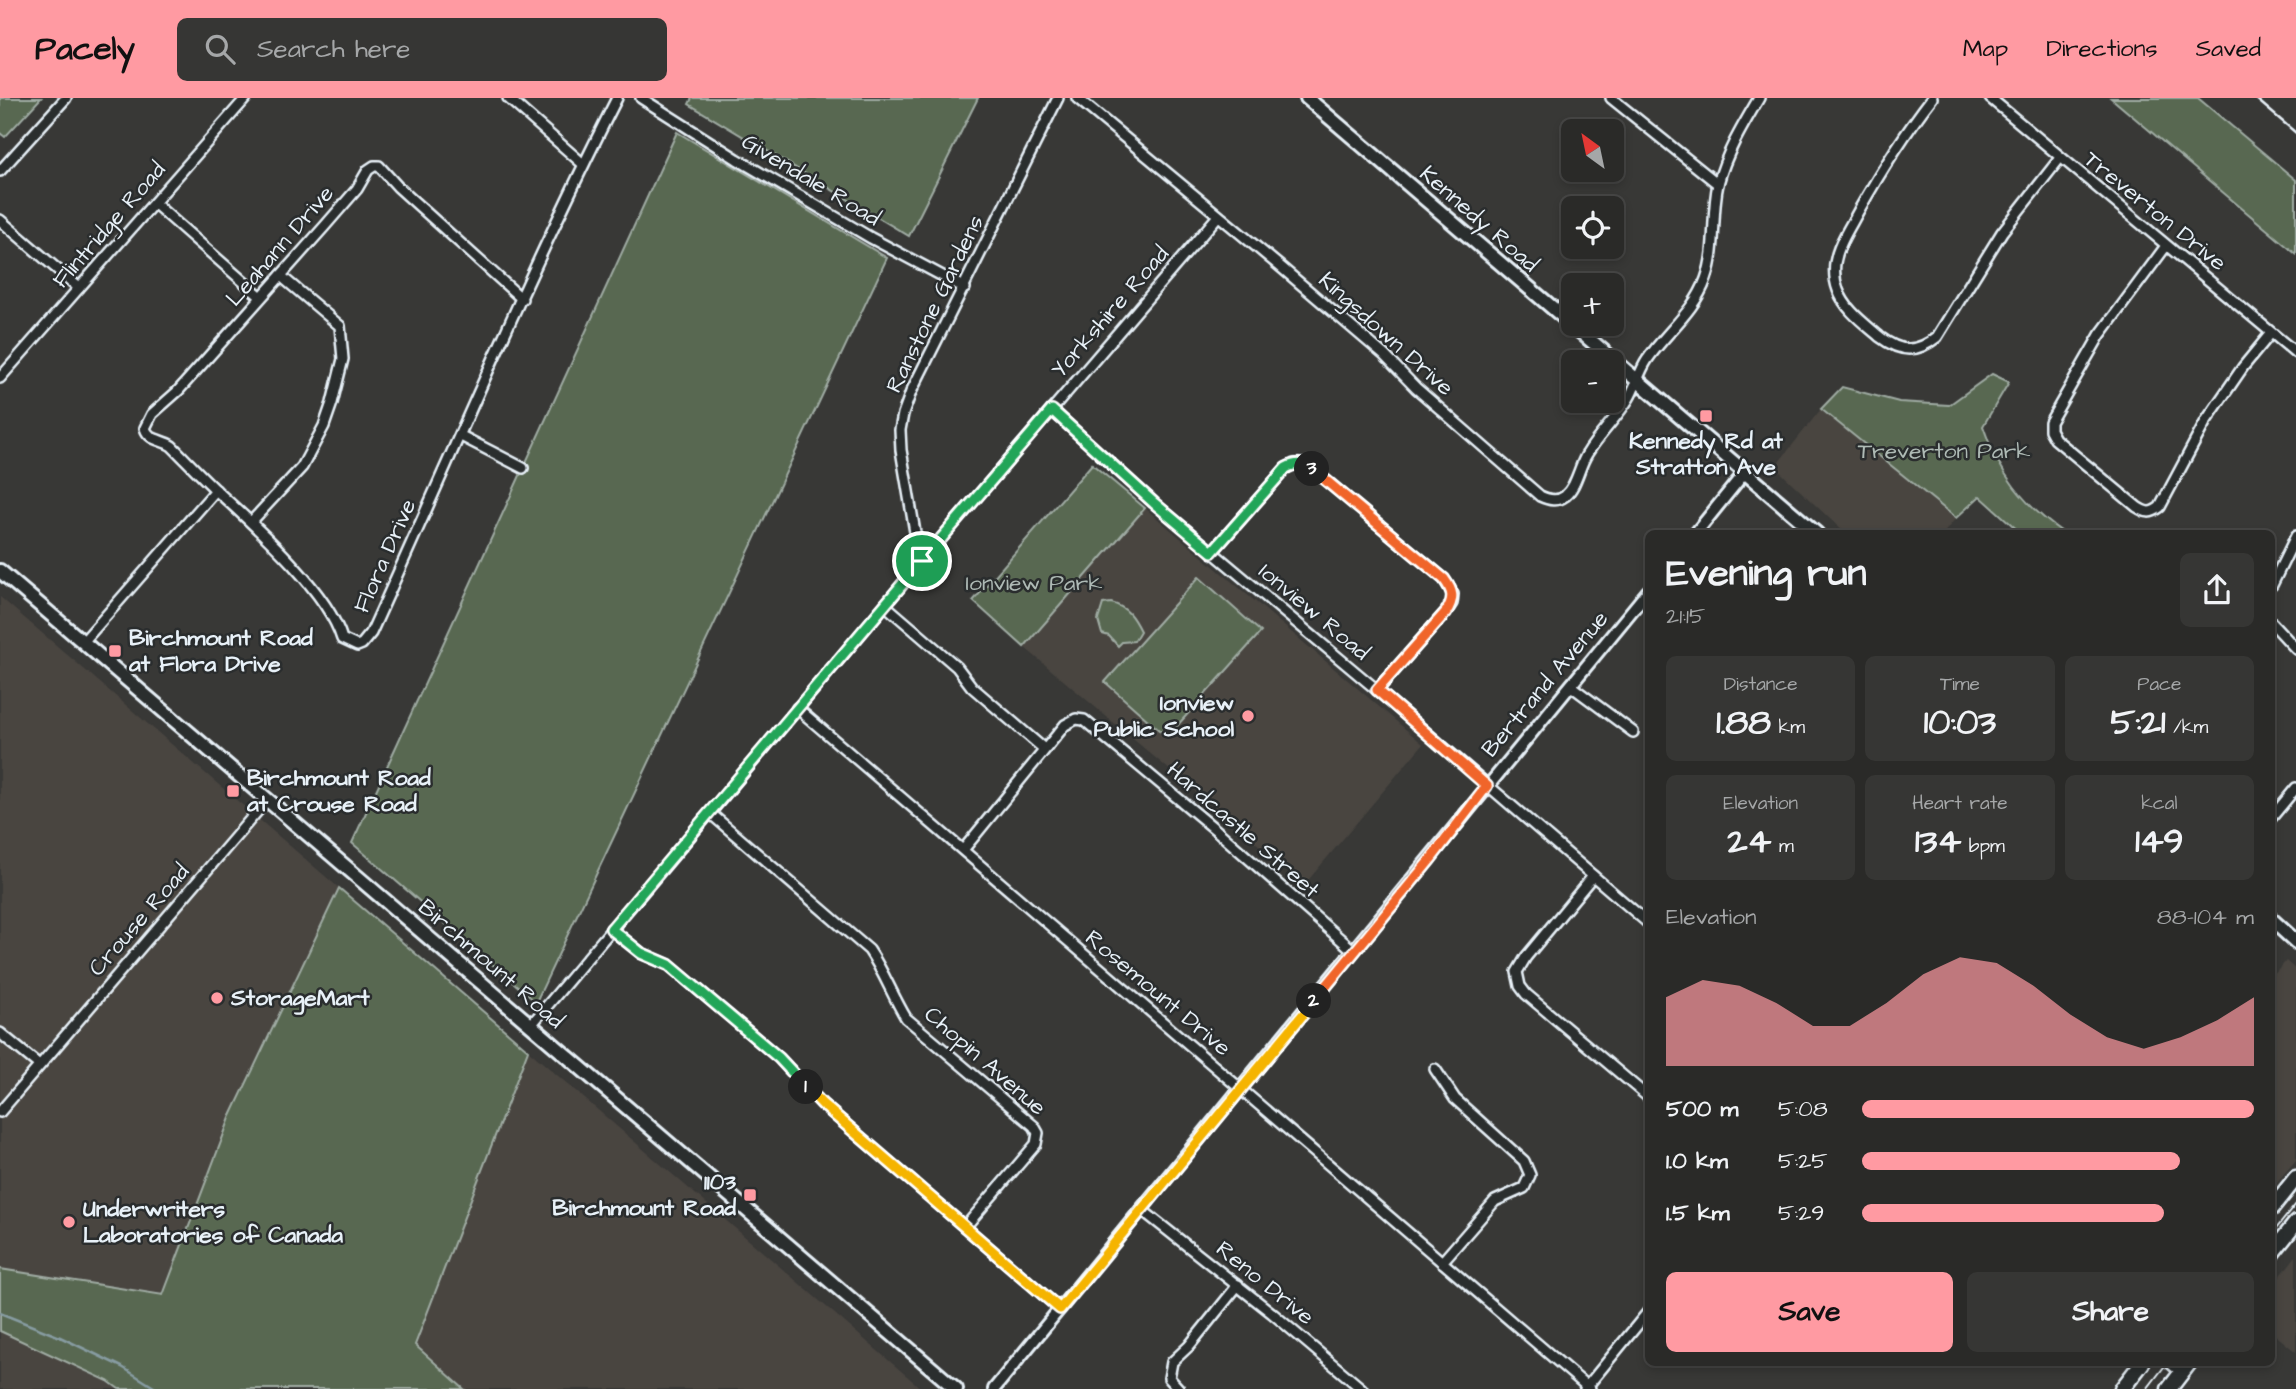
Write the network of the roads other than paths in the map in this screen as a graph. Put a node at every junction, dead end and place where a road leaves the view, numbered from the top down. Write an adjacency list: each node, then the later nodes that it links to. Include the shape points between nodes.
1 (66, 98): 15 (street)
2 (246, 98): 17 (street, Flintridge Road)
3 (508, 98): 14 (street)
4 (617, 98): 14 (street, Flora Drive)
5 (641, 98): 23 (street, Givendale Road, via 871,238)
6 (1058, 98): 23 (street, Ranstone Gardens)
7 (1077, 98): 18 (street, Kingsdown Drive)
8 (1307, 98): 29 (main road, Kennedy Road)
9 (1611, 98): 16 (street)
10 (1759, 98): 16 (street)
11 (1932, 98): 13 (street, via 1873,184 1835,264 1837,288 1849,309 1900,349 1926,346 1937,337 2002,232)
12 (1990, 98): 13 (street, Treverton Drive)
13 (2060, 158): 20 (street, Treverton Drive)
14 (583, 164): 25 (street, Flora Drive)
15 (0, 171)
16 (1718, 184): 29 (street, via 1707,279 1691,308)
17 (154, 203): 22 (street, Flintridge Road); 24 (street)
18 (1218, 216): 29 (street, Kingsdown Drive, via 1549,500 1567,494 1581,462); 30 (street, Yorkshire Road)
19 (0, 220): 22 (street)
20 (2166, 246): 26 (street, Treverton Drive); 26 (street, via 2100,335 2050,422 2055,439 2137,507 2146,513 2160,507 2206,421)
21 (281, 276): 24 (street, Leahann Drive); 25 (street, Leahann Drive, via 357,189 368,170 379,166); 35 (street, via 340,326 343,359 324,426 302,467)
22 (79, 288): 28 (street, Flintridge Road)
23 (965, 288): 40 (street, Ranstone Gardens, via 911,392 900,430)
24 (261, 298): 34 (street, Leahann Drive, via 152,414 145,428 151,438 172,446)
25 (522, 299): 31 (street, Flora Drive)
26 (2271, 333): 27 (street, Treverton Drive)
27 (2296, 353)
28 (0, 378)
29 (1637, 379): 33 (main road, Kennedy Road)
30 (1052, 410): 39 (street, Ionview Road); 40 (street, Yorkshire Road)
31 (461, 436): 32 (street); 35 (street, Flora Drive, via 362,644 342,639 337,623 305,579)
32 (523, 468)
33 (1745, 472): 36 (street); 37 (main road, Kennedy Road)
34 (216, 490): 35 (street, Flora Drive); 46 (street)
35 (251, 522)
36 (1698, 530)
37 (1812, 530)
38 (2296, 536): 42 (street)
39 (1212, 552): 49 (street, Ionview Road); 49 (street, via 1294,464 1316,472 1369,515 1444,579 1453,594 1446,612)
40 (922, 561): 44 (street)
41 (0, 571): 46 (main road, Birchmount Road)
42 (2275, 579)
43 (1645, 595): 48 (street, Bertrand Avenue)
44 (885, 605): 50 (street); 52 (street)
45 (2275, 626): 47 (street)
46 (83, 642): 55 (main road, Birchmount Road)
47 (2296, 649)
48 (1572, 686): 51 (street); 53 (street, Bertrand Avenue)
49 (1377, 690): 53 (street, Ionview Road)
50 (797, 708): 56 (street); 58 (street, Rosemount Drive)
51 (1633, 732)
52 (1044, 749): 58 (street, Hardcastle Street); 64 (street, Hardcastle Street, via 1070,721 1084,720)
53 (1487, 786): 59 (street, Ionview Road); 64 (street, Bertrand Avenue)
54 (2296, 788): 57 (street)
55 (267, 800): 65 (main road, Birchmount Road); 67 (street, Crouse Road)
56 (710, 813): 62 (street); 76 (street, Chopin Avenue, via 869,950 906,1018 1038,1132 1036,1144)
57 (2275, 813)
58 (963, 850): 69 (street, Rosemount Drive)
59 (1593, 876): 60 (street, Ionview Road); 70 (street, via 1525,957 1517,972 1520,986)
60 (1645, 920)
61 (2275, 923): 63 (main road)
62 (611, 929): 65 (street); 76 (street, via 641,953 669,965)
63 (2296, 942)
64 (1354, 951): 69 (street, Bertrand Avenue)
65 (531, 1025): 85 (main road, Birchmount Road)
66 (0, 1033): 67 (street)
67 (39, 1065): 71 (street, Crouse Road)
68 (1435, 1069): 78 (street, via 1455,1099 1524,1161 1530,1175 1524,1188 1495,1201)
69 (1242, 1089): 74 (street, Bertrand Avenue); 78 (street, Rosemount Drive)
70 (1645, 1094)
71 (0, 1112)
72 (2296, 1178): 73 (main road)
73 (2275, 1204)
74 (1142, 1210): 79 (street, Reno Drive); 80 (street, Bertrand Avenue)
75 (2296, 1223): 77 (main road)
76 (965, 1227): 80 (street)
77 (2275, 1249)
78 (1442, 1262): 84 (street, Rosemount Drive)
79 (1238, 1286): 87 (street, via 1172,1362 1169,1378); 88 (street, Reno Drive)
80 (1060, 1309): 86 (street, Bertrand Avenue)
81 (1645, 1316): 84 (street)
82 (2140, 1366): 89 (main road)
83 (2186, 1368): 90 (main road)
84 (1587, 1388)
85 (956, 1389)
86 (994, 1389)
87 (1179, 1389)
88 (1362, 1389)
89 (2122, 1389)
90 (2169, 1389)

